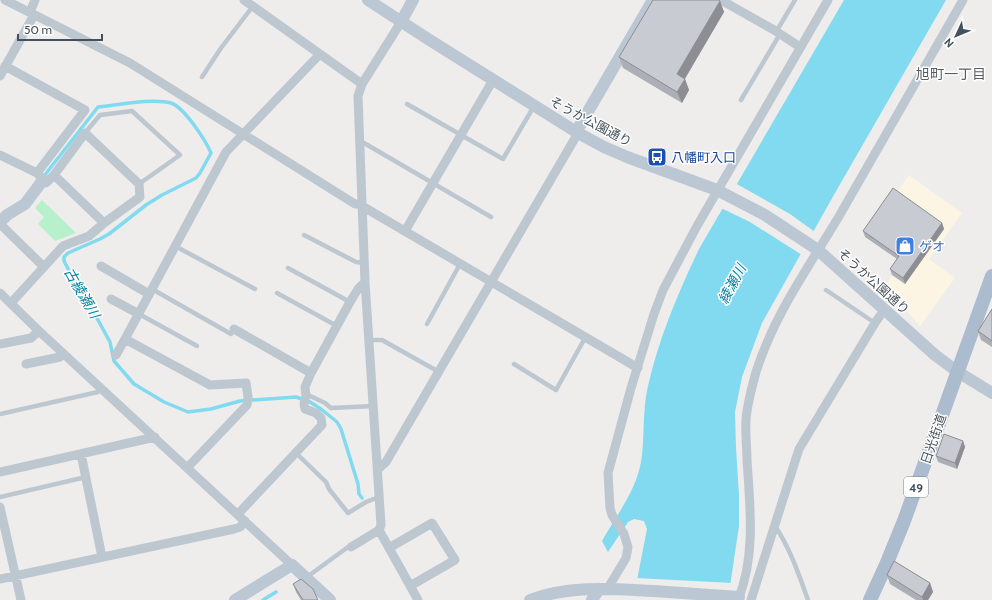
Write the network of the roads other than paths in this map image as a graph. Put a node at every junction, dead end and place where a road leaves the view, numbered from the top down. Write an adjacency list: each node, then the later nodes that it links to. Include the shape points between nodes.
1 (5, 0): 12 (street)
2 (35, 0): 12 (street)
3 (244, 0): 11 (street)
4 (368, 0): 13 (street, そうか公園通り)
5 (413, 0): 13 (street)
6 (652, 0): 26 (street)
7 (721, 0): 14 (street)
8 (795, 0): 14 (lane)
9 (828, 0): 15 (street)
10 (963, 0): 42 (street, via 873,157)
11 (253, 6): 16 (street); 19 (lane)
12 (32, 14): 17 (street); 27 (street, via 130,63)
13 (401, 22): 20 (street, そうか公園通り); 21 (street)
14 (778, 33): 15 (street); 22 (lane)
15 (800, 48): 34 (street)
16 (320, 54): 21 (street); 27 (street)
17 (5, 66): 18 (street); 31 (street, via 85,110)
18 (0, 76)
19 (202, 76)
20 (493, 80): 24 (street, そうか公園通り); 28 (street)
21 (362, 84): 29 (street, via 358,96)
22 (741, 100)
23 (407, 104): 28 (lane)
24 (534, 106): 26 (street, そうか公園通り); 28 (lane, via 503,159)
25 (85, 133): 31 (street); 33 (street); 33 (lane, via 100,115 132,111 180,155)
26 (577, 133): 34 (street, そうか公園通り, via 627,157); 50 (street)
27 (244, 134): 35 (street, via 356,204); 41 (street, via 226,152)
28 (461, 136): 32 (street)
29 (360, 144): 32 (lane, via 364,143); 35 (street)
30 (0, 155): 31 (street)
31 (45, 176): 37 (street, via 25,204 7,215); 38 (street)
32 (434, 183): 36 (lane); 39 (street)
33 (139, 184): 38 (street, via 140,198)
34 (720, 191): 42 (street, そうか公園通り, via 766,215); 75 (street, via 663,290)
35 (362, 205): 39 (street); 43 (street)
36 (491, 217)
37 (0, 223): 46 (street)
38 (104, 223): 46 (street, via 90,236 63,246)
39 (405, 231): 44 (street)
40 (304, 235): 43 (lane, via 356,262)
41 (175, 246): 51 (lane); 53 (street)
42 (814, 247): 59 (street, そうか公園通り); 109 (street, via 810,262 768,340 750,398 746,420 750,539 747,568)
43 (365, 263): 49 (street)
44 (460, 264): 50 (street); 62 (lane)
45 (101, 266): 53 (street)
46 (44, 267): 58 (street)
47 (288, 268): 57 (lane)
48 (992, 276): 78 (main road, 日光街道 / 49)
49 (365, 282): 57 (street); 68 (street)
50 (491, 283): 66 (street); 77 (street)
51 (256, 289)
52 (826, 290): 61 (lane)
53 (150, 291): 60 (street); 65 (lane)
54 (0, 293): 58 (street)
55 (276, 293): 63 (lane)
56 (111, 299): 60 (street)
57 (350, 302): 63 (street)
58 (11, 304): 64 (street)
59 (884, 310): 61 (street); 78 (street, そうか公園通り)
60 (139, 314): 67 (street); 70 (lane)
61 (875, 323): 98 (street, via 799,449)
62 (427, 324)
63 (336, 326): 76 (street)
64 (39, 331): 69 (street, via 31,338); 71 (street)
65 (232, 332): 76 (street)
66 (585, 338): 74 (lane, via 556,390); 75 (street)
67 (125, 339): 72 (street); 82 (street, via 210,385 246,383)
68 (370, 340): 77 (lane, via 382,340); 83 (street)
69 (0, 344)
70 (197, 346)
71 (64, 353): 73 (street, via 60,357); 79 (street)
72 (116, 355)
73 (26, 364)
74 (514, 364)
75 (638, 368): 108 (street, via 608,473 610,508 628,547 626,558)
76 (311, 372): 81 (street, via 305,387)
77 (439, 372): 90 (street, via 386,462)
78 (958, 372): 80 (street, そうか公園通り); 118 (main road, 日光街道 / 49, via 904,521)
79 (102, 388): 85 (lane, via 98,392); 86 (street)
80 (992, 393)
81 (305, 398): 83 (lane, via 325,403 331,408); 87 (street, via 305,409 316,413 321,418 322,425)
82 (246, 405): 84 (street); 89 (street)
83 (374, 406): 90 (street)
84 (254, 411)
85 (0, 414)
86 (155, 437): 88 (street); 89 (street)
87 (296, 453): 93 (lane, via 326,482 348,513); 96 (street)
88 (81, 454): 91 (street); 92 (street)
89 (187, 468): 96 (street)
90 (378, 469): 93 (street)
91 (0, 472)
92 (86, 477): 94 (lane); 102 (street)
93 (380, 496): 99 (street)
94 (0, 497)
95 (0, 507): 104 (street)
96 (238, 514): 97 (street)
97 (245, 521): 102 (street, via 234,529); 103 (street)
98 (775, 526): 116 (street); 117 (lane, via 782,535)
99 (379, 530): 100 (street); 101 (street)
100 (351, 547): 106 (lane)
101 (389, 548): 107 (street); 107 (street, via 432,523 455,560)
102 (102, 557): 104 (street)
103 (292, 565): 106 (street); 111 (street)
104 (15, 575): 105 (street); 110 (street)
105 (2, 578)
106 (306, 578): 112 (street)
107 (410, 586): 113 (street)
108 (607, 589): 109 (street); 114 (street, via 549,594); 115 (street)
109 (736, 597)
110 (21, 600)
111 (235, 600)
112 (330, 600)
113 (418, 600)
114 (530, 600)
115 (592, 600)
116 (751, 600)
117 (808, 600)
118 (870, 600)

